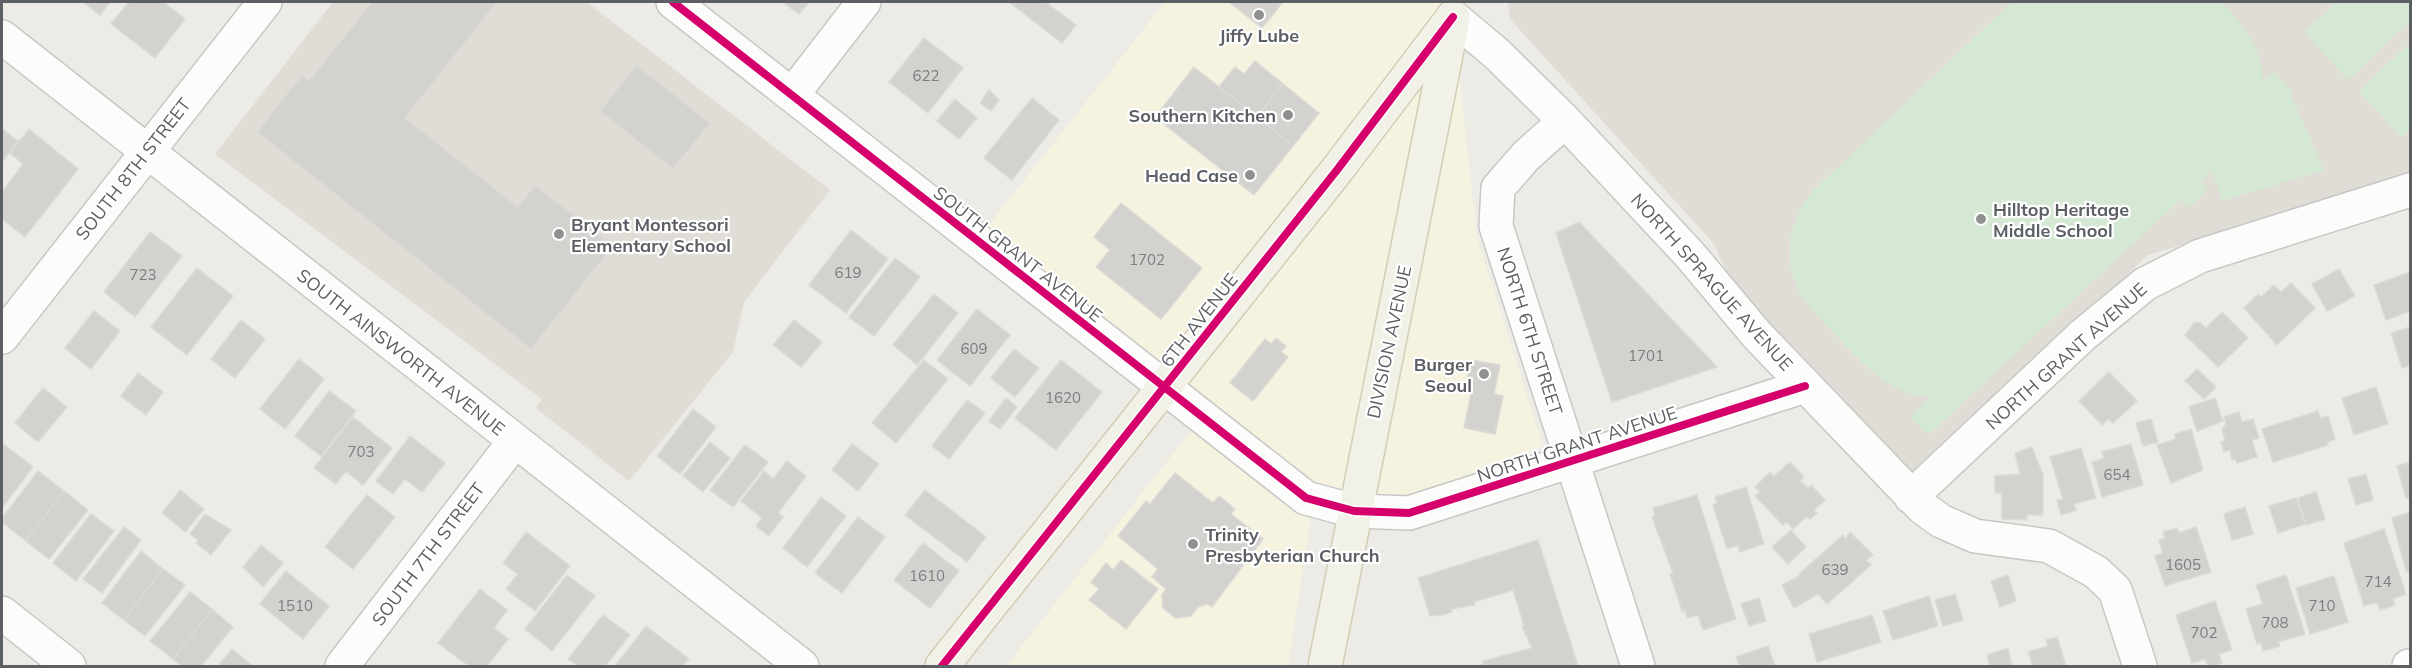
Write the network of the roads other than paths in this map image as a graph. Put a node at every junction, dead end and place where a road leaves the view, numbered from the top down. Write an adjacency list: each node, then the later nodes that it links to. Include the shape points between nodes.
1 (265, 2): 8 (street, SOUTH 8TH STREET)
2 (674, 2): 6 (street, SOUTH GRANT AVENUE)
3 (864, 2): 6 (street)
4 (1449, 7): 7 (street, NORTH SPRAGUE AVENUE); 12 (main road, 6TH AVENUE, via 1337,170); 16 (main road, DIVISION AVENUE)
5 (2, 37): 8 (street, SOUTH AINSWORTH AVENUE)
6 (792, 95): 12 (street, SOUTH GRANT AVENUE)
7 (1565, 121): 11 (street, NORTH SPRAGUE AVENUE); 14 (street, NORTH 6TH STREET, via 1498,188 1496,226)
8 (147, 150): 10 (street, SOUTH 8TH STREET); 13 (street, SOUTH AINSWORTH AVENUE)
9 (2410, 190): 15 (street, NORTH GRANT AVENUE, via 2200,256 2145,284 2083,335)
10 (2, 337)
11 (1806, 386): 14 (street, NORTH GRANT AVENUE); 15 (street, NORTH SPRAGUE AVENUE)
12 (1164, 387): 16 (street, SOUTH GRANT AVENUE, via 1306,498); 21 (main road, 6TH AVENUE)
13 (514, 442): 19 (street, SOUTH 7TH STREET); 20 (street, SOUTH AINSWORTH AVENUE)
14 (1573, 462): 16 (street, NORTH GRANT AVENUE, via 1409,513); 23 (street, NORTH 6TH STREET)
15 (1911, 497): 24 (street, NORTH SPRAGUE AVENUE, via 1941,521 1975,536 2049,546 2096,572 2115,590)
16 (1354, 511): 22 (main road, DIVISION AVENUE)
17 (2, 613): 18 (street)
18 (69, 666)
19 (342, 666)
20 (801, 666)
21 (942, 666)
22 (1324, 666)
23 (1638, 666)
24 (2140, 666)

